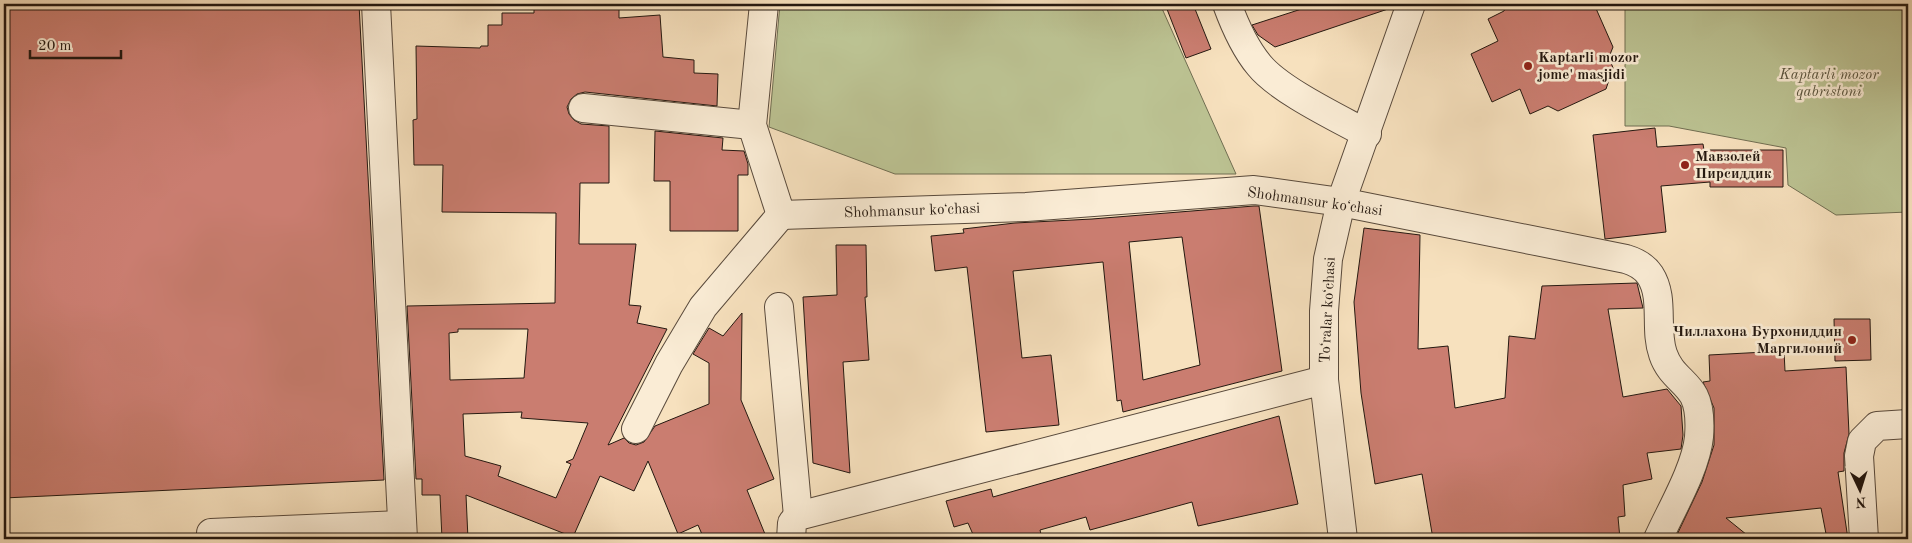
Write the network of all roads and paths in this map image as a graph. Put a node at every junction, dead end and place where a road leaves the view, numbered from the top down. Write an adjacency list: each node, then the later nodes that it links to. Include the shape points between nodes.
1 (376, 4): 15 (street)
2 (764, 4): 6 (street)
3 (1227, 4): 7 (street, via 1244,44 1260,67 1294,92)
4 (1411, 4): 7 (street, Toʻralar koʻchasi)
5 (583, 108): 6 (street)
6 (752, 125): 9 (street)
7 (1367, 134): 8 (street, Toʻralar koʻchasi)
8 (1341, 202): 9 (street, Shohmansur koʻchasi, via 1254,190 1026,207); 11 (street, Toʻralar koʻchasi, via 1328,259); 18 (street, Shohmansur koʻchasi, via 1626,259 1644,268 1655,285 1663,355 1677,378 1693,394 1700,422 1696,453)
9 (781, 215): 13 (street, via 702,307)
10 (779, 307): 14 (street)
11 (1324, 380): 14 (street); 17 (street, Toʻralar koʻchasi)
12 (1908, 424): 19 (street, via 1877,426 1862,441 1859,456)
13 (636, 429)
14 (795, 527)
15 (402, 532): 16 (street)
16 (211, 533)
17 (1343, 539)
18 (1658, 539)
19 (1864, 539)

